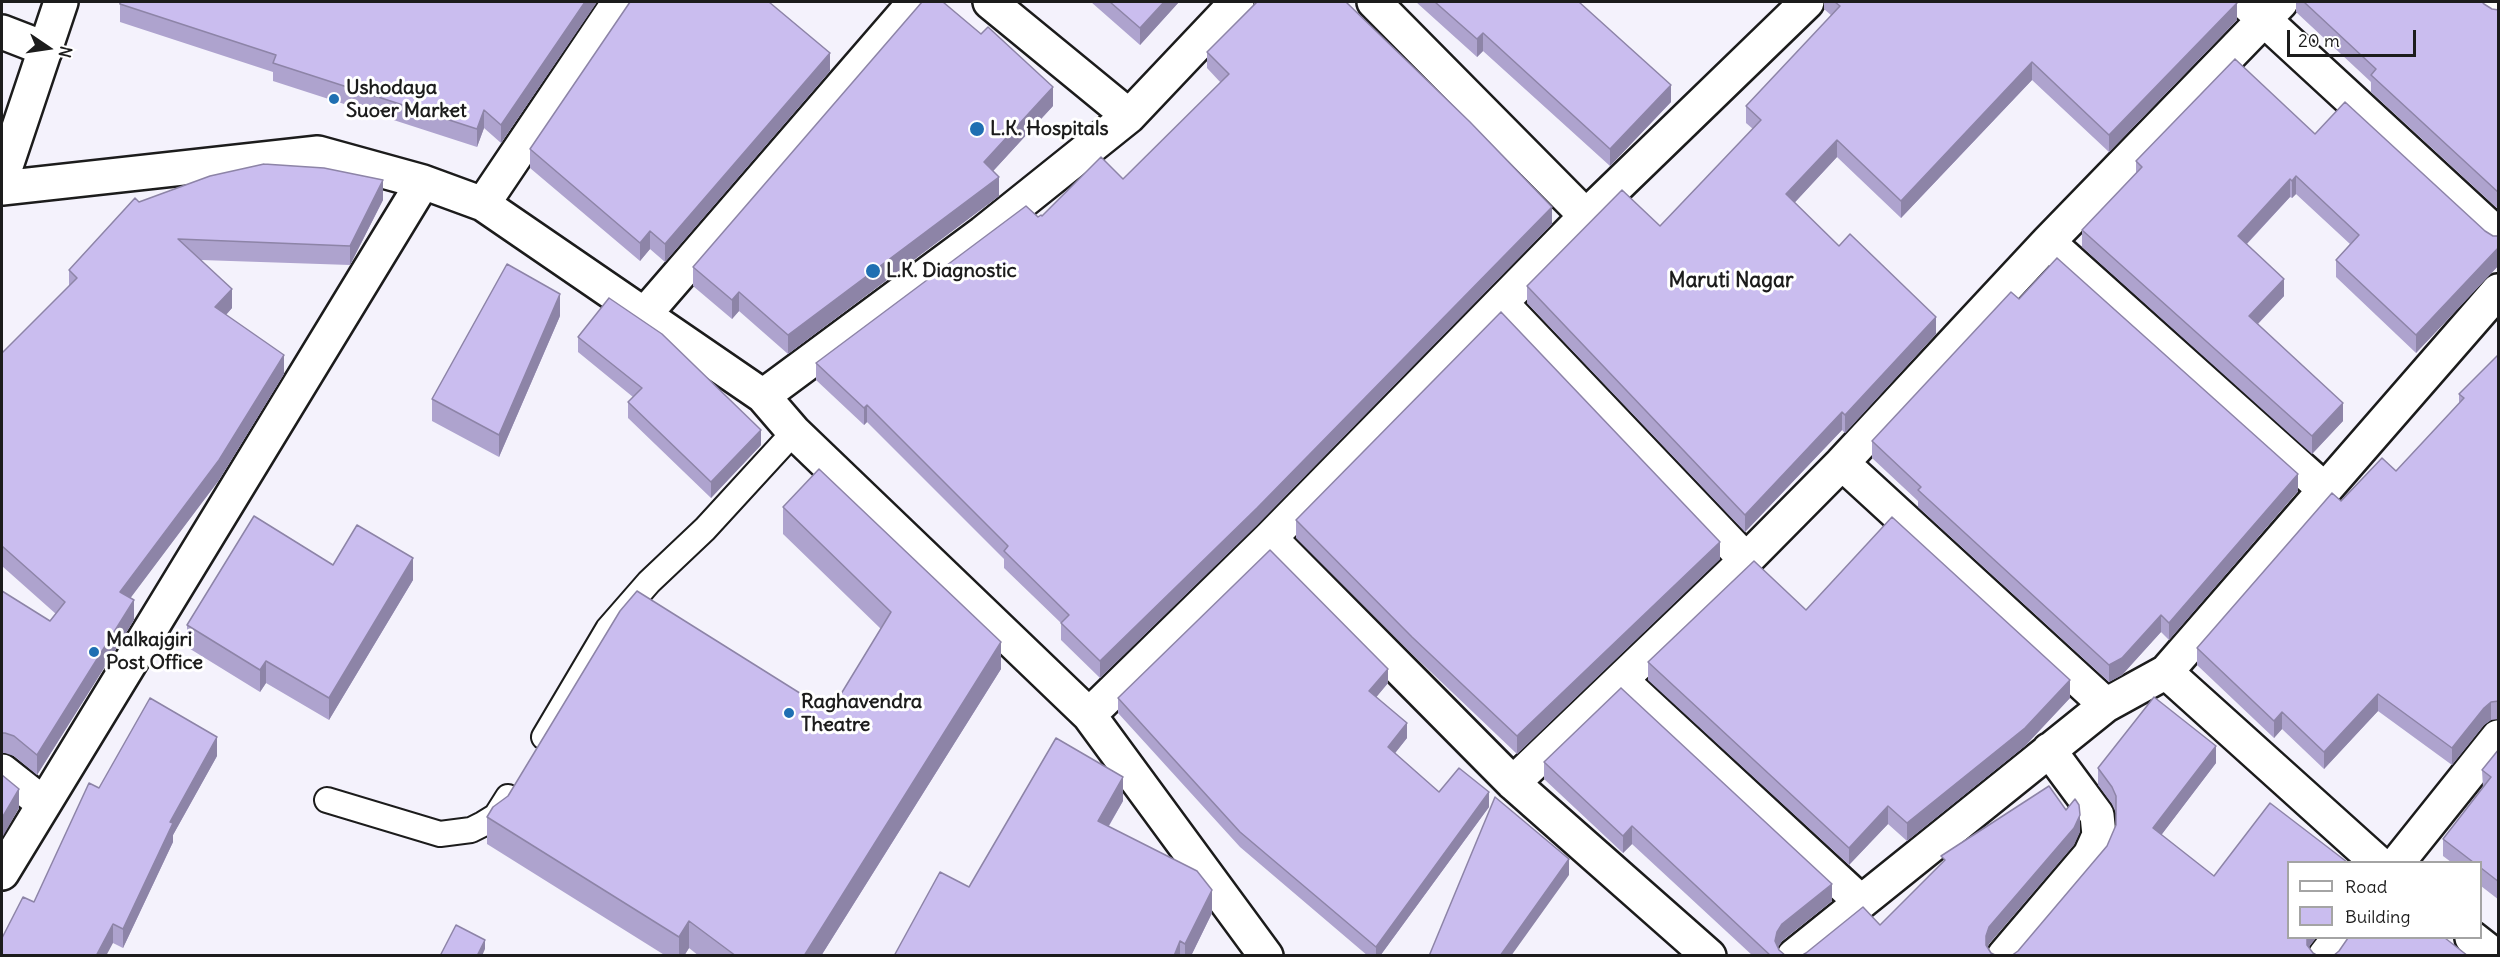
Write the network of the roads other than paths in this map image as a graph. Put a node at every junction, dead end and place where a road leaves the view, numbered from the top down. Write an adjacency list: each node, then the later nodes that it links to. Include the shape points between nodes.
1 (61, 2): 12 (street)
2 (619, 2): 17 (street)
3 (915, 2): 23 (street)
4 (990, 2): 13 (street)
5 (1237, 2): 13 (street)
6 (1374, 2): 18 (street)
7 (1807, 2): 18 (street)
8 (2492, 2): 10 (street)
9 (2264, 7): 19 (street); 20 (street)
10 (2499, 9)
11 (2, 32): 12 (street)
12 (46, 49): 14 (street)
13 (1129, 116): 24 (street, via 983,233)
14 (2, 178)
15 (423, 182): 16 (street, via 318,153); 17 (street); 41 (street)
16 (2, 188)
17 (483, 204): 23 (street)
18 (1586, 216): 22 (street)
19 (2499, 235)
20 (2048, 242): 26 (street); 27 (street)
21 (2499, 291): 27 (street)
22 (1502, 304): 28 (street); 29 (street)
23 (644, 315): 24 (street)
24 (763, 396): 25 (street)
25 (794, 432): 33 (street); 36 (lane, via 608,629)
26 (1842, 463): 29 (street); 32 (street)
27 (2325, 490): 30 (street)
28 (1270, 538): 33 (street); 39 (street)
29 (1746, 560): 31 (street)
30 (2166, 672): 32 (street); 42 (street)
31 (1621, 680): 39 (street); 45 (street)
32 (2106, 705): 35 (street)
33 (1089, 715): 48 (street)
34 (2499, 737): 43 (street)
35 (2049, 750): 45 (street); 51 (street, via 2097,815 2099,835 2090,855)
36 (536, 752)
37 (2, 771): 41 (street)
38 (518, 782): 40 (lane, via 496,816 471,830 440,834)
39 (1513, 783): 49 (street)
40 (327, 800)
41 (44, 804): 44 (street)
42 (2376, 861)
43 (2399, 861)
44 (2, 873)
45 (1861, 902): 50 (street)
46 (2338, 939): 52 (street)
47 (2473, 939): 53 (street)
48 (1266, 956)
49 (1709, 956)
50 (1794, 956)
51 (2004, 956)
52 (2325, 956)
53 (2495, 956)

